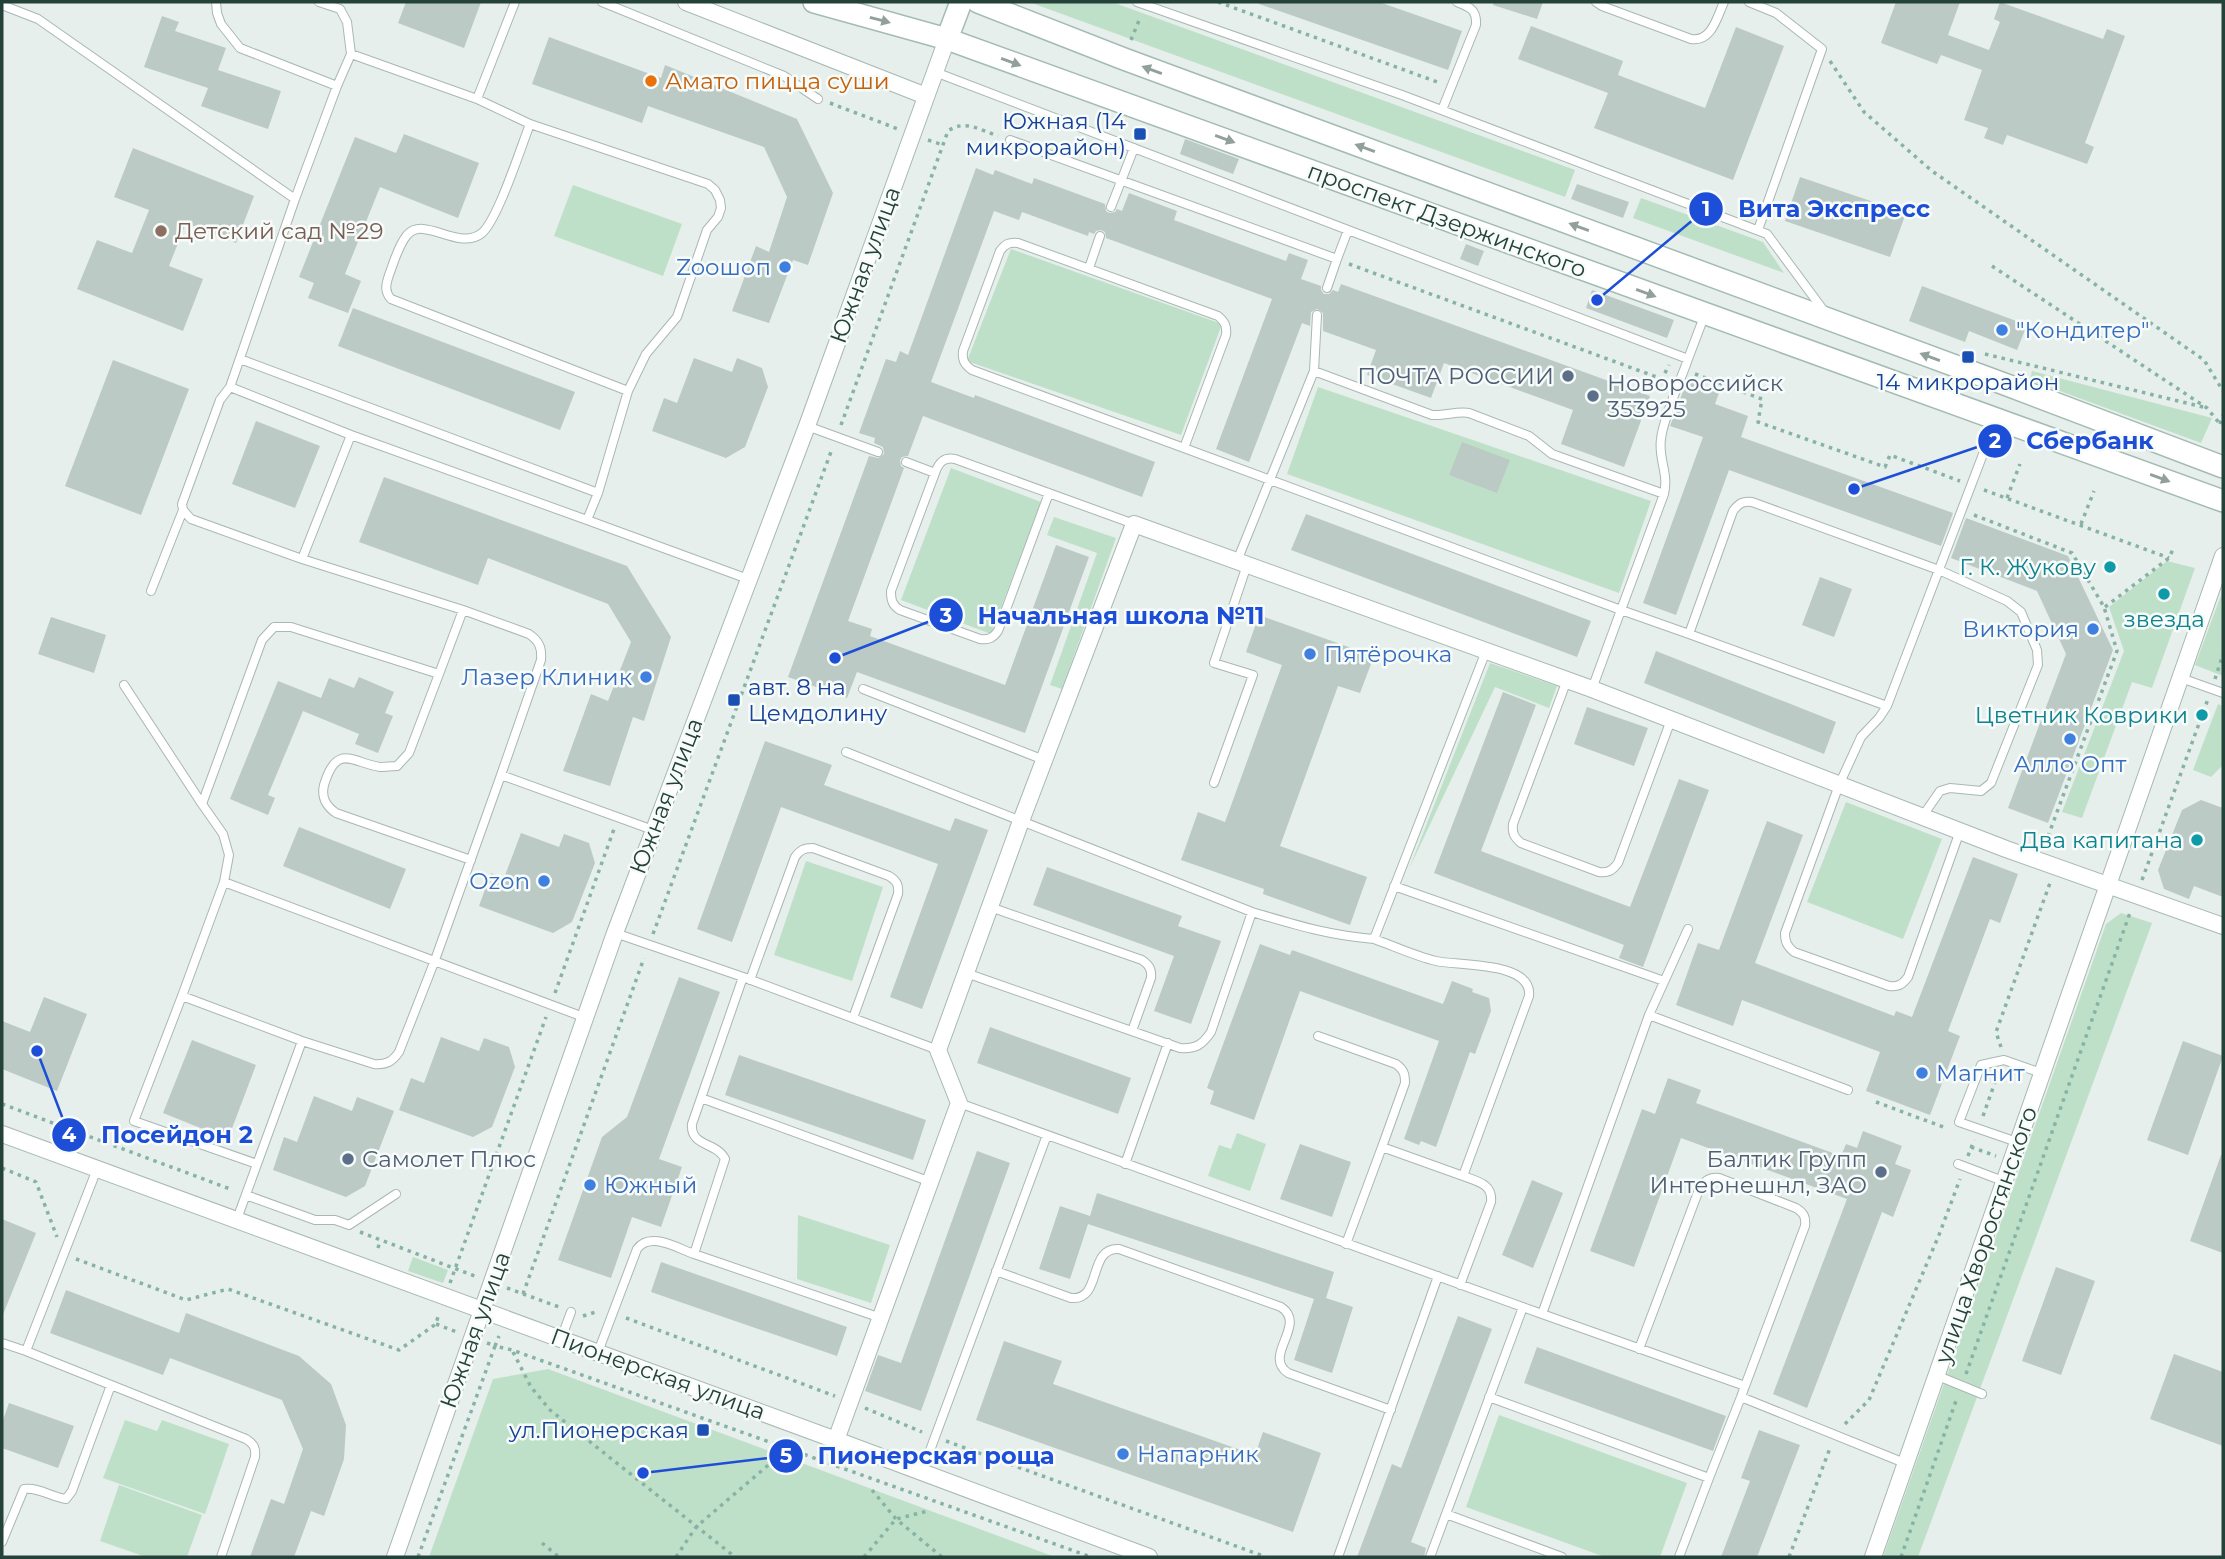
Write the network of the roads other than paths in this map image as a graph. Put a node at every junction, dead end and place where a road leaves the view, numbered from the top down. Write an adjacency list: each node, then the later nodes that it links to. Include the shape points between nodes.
1 (216, 2): 20 (lane, via 221,24 240,48)
2 (319, 2): 15 (lane)
3 (515, 2): 22 (lane)
4 (602, 2): 23 (lane, via 784,76)
5 (686, 2): 21 (street)
6 (814, 2): 17 (street, проспект Дзержинского, one-way to 17)
7 (961, 2): 17 (street)
8 (978, 2): 39 (street, проспект Дзержинского, one-way to 8)
9 (1137, 2): 24 (lane)
10 (1457, 2): 24 (lane, via 1474,10 1476,25)
11 (1596, 2): 12 (lane, via 1699,40 1710,32)
12 (1724, 2)
13 (1749, 2): 32 (lane, via 1776,13 1822,49)
14 (2, 5): 16 (lane)
15 (342, 5): 18 (lane)
16 (17, 6): 29 (lane)
17 (947, 39): 19 (street, Южная улица); 37 (street, проспект Дзержинского, one-way to 37)
18 (351, 54): 20 (lane); 22 (lane)
19 (935, 72): 21 (street, Южная улица); 27 (lane)
20 (337, 86): 29 (lane)
21 (926, 96): 47 (street, Южная улица)
22 (477, 99): 25 (lane)
23 (818, 99)
24 (1442, 110): 32 (lane)
25 (530, 124): 45 (lane, via 708,184 720,200 721,208 707,230 677,317 646,354); 45 (lane, via 494,215 481,233 461,240 425,229 408,233 386,294)
26 (1010, 140): 28 (lane)
27 (1133, 148): 28 (lane); 31 (lane)
28 (1121, 181): 30 (lane); 34 (lane)
29 (295, 200): 40 (lane)
30 (1111, 207)
31 (1348, 230): 34 (lane); 41 (lane)
32 (1758, 230): 39 (lane, via 1767,234)
33 (1100, 236): 35 (lane)
34 (1337, 259): 36 (lane)
35 (1088, 268): 49 (lane, via 1217,316 1227,327); 49 (lane, via 1018,243 1004,245 963,351 965,365)
36 (1327, 288)
37 (1705, 314): 41 (lane); 46 (street, проспект Дзержинского)
38 (1317, 315): 42 (lane)
39 (1831, 320): 43 (street, проспект Дзержинского, one-way to 39)
40 (240, 359): 44 (lane); 55 (lane)
41 (1688, 359): 57 (lane, via 1661,435 1667,481)
42 (1314, 370): 54 (lane); 57 (lane, via 1432,415 1469,413 1529,436 1552,454)
43 (2007, 385): 46 (street); 52 (street, проспект Дзержинского)
44 (230, 387): 48 (lane); 59 (lane, via 220,400)
45 (628, 391): 55 (lane)
46 (1996, 419): 58 (street, проспект Дзержинского, one-way to 58); 65 (lane)
47 (807, 426): 50 (lane); 66 (street, Южная улица)
48 (351, 435): 60 (lane); 63 (lane)
49 (1184, 448): 54 (lane)
50 (878, 452)
51 (906, 463): 53 (lane)
52 (2223, 467)
53 (935, 473): 56 (lane, via 941,461 956,458); 56 (lane, via 891,599 900,610 980,639 994,637 998,631)
54 (1269, 479): 64 (lane); 69 (lane)
55 (598, 493): 60 (lane)
56 (1049, 493): 61 (lane)
57 (1664, 494): 69 (lane)
58 (2223, 501)
59 (183, 510): 63 (lane, via 191,519); 67 (lane)
60 (587, 520): 66 (lane)
61 (1134, 524): 64 (street); 82 (street)
62 (2223, 556): 73 (street, улица Хворостянского)
63 (302, 559): 68 (lane)
64 (1242, 563): 71 (street); 84 (lane, via 1214,663 1253,675)
65 (1939, 570): 70 (lane, via 1745,502 1734,511); 79 (lane); 87 (lane, via 2015,606 2038,657 2036,672 1987,788 1975,792 1945,788)
66 (748, 579): 89 (street, Южная улица)
67 (151, 590)
68 (463, 610): 72 (lane); 83 (lane, via 529,634 542,649)
69 (1621, 610): 70 (lane); 77 (lane)
70 (1689, 634): 79 (lane)
71 (1486, 651): 74 (street); 93 (lane)
72 (439, 674): 86 (lane, via 291,627 274,627 262,640); 91 (lane, via 409,753 397,766 380,767 345,758 330,771 323,798 336,813)
73 (2181, 678): 78 (lane); 94 (street, улица Хворостянского)
74 (1567, 680): 77 (street); 80 (lane, via 1512,831 1521,842 1599,872 1606,873 1618,863)
75 (124, 685): 86 (lane)
76 (863, 689): 82 (lane)
77 (1592, 689): 80 (street)
78 (2223, 693)
79 (1887, 706): 85 (lane, via 1861,737)
80 (1671, 720): 85 (street)
81 (846, 752): 88 (lane)
82 (1044, 760): 88 (street)
83 (501, 775): 89 (lane); 91 (lane)
84 (1214, 783)
85 (1839, 785): 87 (street); 90 (lane, via 1785,933 1794,952 1889,986 1903,983)
86 (202, 804): 92 (lane, via 223,834 229,855)
87 (1922, 817): 90 (street)
88 (1021, 821): 95 (street); 96 (lane)
89 (653, 830): 99 (street, Южная улица)
90 (1960, 831): 94 (street)
91 (471, 860): 101 (lane)
92 (224, 882): 101 (lane); 105 (lane)
93 (1394, 886): 100 (lane); 104 (lane)
94 (2108, 886): 97 (street); 114 (street, улица Хворостянского)
95 (990, 907): 102 (street); 109 (lane, via 1148,964 1151,978)
96 (1252, 912): 100 (lane, via 1312,931); 112 (lane, via 1211,1032 1202,1044 1191,1048)
97 (2223, 926)
98 (1688, 929): 104 (lane)
99 (615, 933): 103 (lane); 107 (street, Южная улица)
100 (1374, 939): 126 (lane, via 1432,960 1495,968 1521,978 1530,989)
101 (435, 960): 107 (lane); 111 (lane, via 394,1060 374,1064)
102 (966, 973): 109 (lane); 113 (street)
103 (747, 979): 108 (lane); 108 (lane, via 795,857 805,848 813,848 889,876 899,887); 116 (lane)
104 (1664, 981): 106 (lane)
105 (182, 996): 111 (lane); 122 (lane, via 134,1121)
106 (1649, 1015): 115 (lane); 140 (lane)
107 (586, 1018): 138 (street, Южная улица)
108 (853, 1018): 113 (lane)
109 (1132, 1031): 112 (lane)
110 (1318, 1036): 121 (lane, via 1402,1069 1405,1083)
111 (302, 1041): 122 (lane)
112 (1168, 1043): 123 (lane)
113 (938, 1050): 117 (street)
114 (2041, 1073): 120 (street, улица Хворостянского); 120 (lane, via 2004,1060 1981,1065 1959,1122)
115 (1848, 1090)
116 (701, 1098): 128 (lane); 133 (lane, via 692,1132 701,1143 722,1152 725,1166)
117 (959, 1103): 119 (lane); 128 (street)
118 (2, 1134): 125 (street, Пионерская улица)
119 (1047, 1135): 123 (lane); 134 (lane)
120 (2017, 1142): 127 (street, улица Хворостянского)
121 (1382, 1147): 126 (lane); 132 (lane)
122 (257, 1164): 130 (lane)
123 (1125, 1164): 132 (lane)
124 (1961, 1166): 127 (lane)
125 (97, 1169): 131 (street, Пионерская улица); 145 (lane)
126 (1463, 1177): 136 (lane, via 1489,1188 1492,1202)
127 (2003, 1181): 147 (street, улица Хворостянского)
128 (930, 1182): 141 (street)
129 (396, 1194): 130 (lane, via 349,1225 315,1220)
130 (246, 1195): 131 (lane)
131 (237, 1219): 138 (street, Пионерская улица)
132 (1346, 1244): 135 (lane)
133 (695, 1254): 141 (lane); 146 (lane, via 655,1240 641,1243)
134 (996, 1271): 153 (lane, via 1079,1299 1090,1289 1105,1252 1119,1249 1281,1307 1291,1318 1279,1355 1282,1369); 156 (lane)
135 (1438, 1276): 136 (lane); 153 (lane)
136 (1460, 1285): 137 (lane)
137 (1523, 1307): 140 (lane); 151 (lane)
138 (482, 1310): 142 (street, Пионерская улица); 161 (street, Южная улица)
139 (571, 1312): 142 (lane)
140 (1542, 1314): 144 (lane)
141 (881, 1318): 154 (street)
142 (561, 1339): 146 (street, Пионерская улица)
143 (2, 1343): 145 (lane)
144 (1639, 1349): 149 (lane); 149 (lane, via 1700,1187 1719,1178 1796,1208 1806,1219)
145 (26, 1351): 148 (lane)
146 (598, 1352): 154 (street, Пионерская улица)
147 (1938, 1376): 150 (lane); 155 (street, улица Хворостянского)
148 (111, 1385): 159 (lane, via 72,1491 66,1499 24,1489); 160 (lane, via 253,1443 255,1457)
149 (1745, 1386): 152 (lane)
150 (1982, 1394)
151 (1489, 1397): 157 (lane); 158 (lane)
152 (1741, 1397): 155 (lane); 157 (lane)
153 (1391, 1410): 163 (lane)
154 (836, 1440): 156 (street, Пионерская улица)
155 (1907, 1464): 167 (street, улица Хворостянского)
156 (922, 1472): 162 (street, Пионерская улица)
157 (1709, 1478): 166 (lane)
158 (1446, 1514): 164 (lane); 165 (lane)
159 (2, 1542)
160 (221, 1557)
161 (395, 1557)
162 (1149, 1557)
163 (1338, 1557)
164 (1430, 1557)
165 (1562, 1557)
166 (1679, 1557)
167 (1873, 1557)

